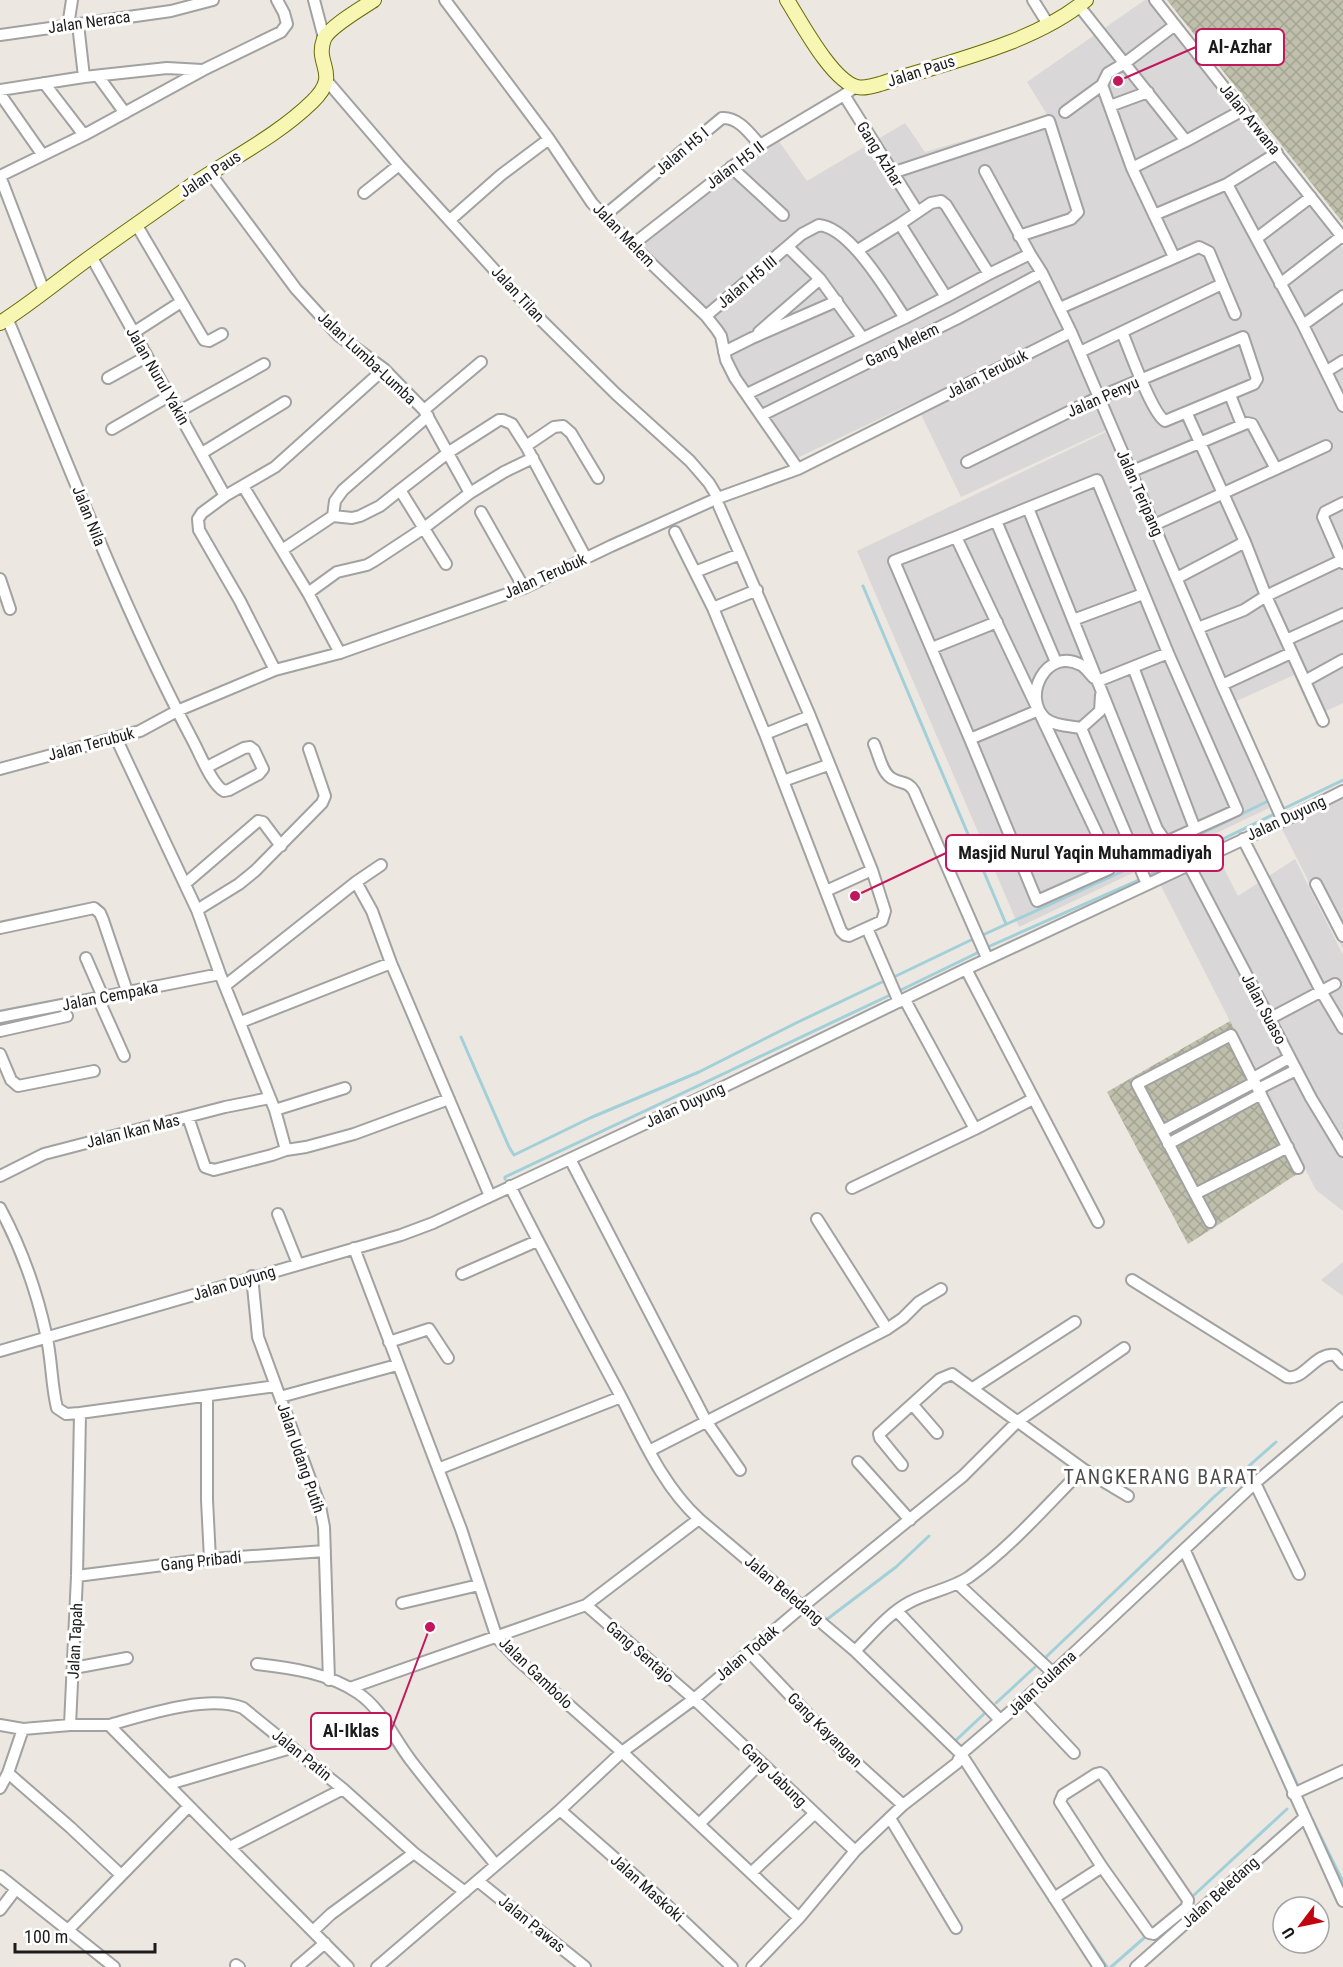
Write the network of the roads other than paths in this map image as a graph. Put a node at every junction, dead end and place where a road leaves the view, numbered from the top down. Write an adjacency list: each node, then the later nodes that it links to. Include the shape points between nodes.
1 (72, 0): 13 (street)
2 (213, 0): 11 (street, Jalan Neraca)
3 (277, 0): 18 (street, via 286,19 285,28)
4 (314, 0): 16 (street)
5 (374, 0): 16 (main road)
6 (445, 0): 32 (street, Jalan Melem)
7 (786, 0): 24 (main road)
8 (1033, 0): 12 (street)
9 (1155, 0): 14 (street, Jalan Arwana)
10 (1082, 3): 12 (main road, Jalan Paus); 17 (street)
11 (172, 5): 13 (street, Jalan Neraca)
12 (1048, 24): 24 (main road, Jalan Paus, via 1004,45)
13 (73, 25): 15 (street, Jalan Neraca); 20 (street)
14 (1175, 25): 17 (street); 28 (street, Jalan Arwana)
15 (0, 34)
16 (324, 39): 21 (main road)
17 (1125, 63): 23 (street, via 1108,73); 26 (street)
18 (203, 70): 19 (street, via 167,68); 30 (street)
19 (98, 76): 20 (street); 30 (street)
20 (84, 77): 22 (street)
21 (327, 81): 37 (street, Jalan Tilan); 41 (main road, Jalan Paus, via 311,104)
22 (44, 83): 25 (street); 31 (street)
23 (1102, 85): 27 (street); 29 (street)
24 (849, 91): 34 (street, Jalan H5 II); 42 (street, Gang Azhar)
25 (0, 92): 36 (street)
26 (1148, 92): 27 (street); 33 (street)
27 (1110, 106): 39 (street)
28 (1243, 110): 33 (street); 35 (street, Jalan Arwana)
29 (1065, 112)
30 (125, 113): 31 (street)
31 (84, 135): 36 (street)
32 (549, 140): 50 (street, Jalan Melem); 51 (street)
33 (1186, 141): 39 (street)
34 (760, 145): 38 (street, Jalan H5 II); 50 (street, Jalan H5 I, via 732,118 722,118)
35 (1277, 153): 44 (street); 46 (street, Jalan Arwana)
36 (42, 154): 43 (street)
37 (399, 165): 45 (street); 51 (street, Jalan Tilan)
38 (730, 167): 48 (street); 57 (street, Jalan H5 II)
39 (1132, 168): 49 (street)
40 (986, 171): 54 (street, Jalan Teripang)
41 (210, 173): 52 (main road, Jalan Paus); 91 (street, Jalan Lumba-Lumba, via 296,289 345,340)
42 (892, 173): 47 (street, Gang Azhar); 54 (street, via 1049,121 1078,212 1071,219)
43 (0, 176): 68 (street)
44 (1227, 184): 49 (street); 56 (street)
45 (364, 193)
46 (1311, 196): 55 (street, Jalan Arwana); 56 (street)
47 (917, 212): 53 (street); 64 (street, via 934,201 946,205)
48 (783, 215)
49 (1154, 215): 62 (street)
50 (604, 216): 57 (street, Jalan Melem)
51 (450, 220): 123 (street, Jalan Tilan, via 529,308 690,460 709,483)
52 (136, 224): 61 (main road, Jalan Paus); 72 (street)
53 (900, 224): 59 (street); 70 (street)
54 (1019, 236): 60 (street, Jalan Teripang)
55 (1342, 237): 67 (street)
56 (1257, 238): 67 (street)
57 (632, 245): 75 (street, Jalan Melem)
58 (788, 247): 59 (street, Jalan H5 III, via 819,225 833,230); 65 (street); 75 (street, Jalan H5 III)
59 (858, 250): 76 (street)
60 (1030, 254): 63 (street, Jalan Teripang); 64 (street)
61 (91, 256): 68 (main road, Jalan Paus); 80 (street, Jalan Nurul Yakin)
62 (1174, 257): 66 (street, via 1204,247); 73 (street)
63 (1042, 273): 73 (street, Jalan Teripang); 104 (street, Gang Melem)
64 (989, 274): 70 (street)
65 (820, 279): 71 (street); 84 (street)
66 (1222, 284): 74 (street); 86 (street)
67 (1280, 284): 78 (street)
68 (44, 291): 77 (main road, Jalan Paus)
69 (1343, 296): 78 (street)
70 (946, 297): 76 (street)
71 (837, 301): 82 (street); 84 (street)
72 (181, 302): 80 (street); 81 (street, via 204,340)
73 (1060, 308): 79 (street, Jalan Teripang)
74 (1235, 315)
75 (706, 316): 85 (street, Jalan Melem, via 721,336)
76 (905, 318): 82 (street)
77 (4, 321): 166 (street, Jalan Nila)
78 (1303, 325): 92 (street)
79 (1071, 332): 86 (street, Jalan Teripang); 114 (street, Jalan Terubuk)
80 (133, 333): 87 (street, Jalan Nurul Yakin)
81 (222, 334)
82 (862, 337): 95 (street)
83 (1124, 337): 94 (street)
84 (752, 338): 85 (street)
85 (724, 352): 95 (street, Jalan Melem, via 730,370)
86 (1080, 352): 98 (street, Jalan Teripang)
87 (146, 357): 93 (street); 97 (street, Jalan Nurul Yakin)
88 (1343, 361): 92 (street)
89 (481, 362): 102 (street)
90 (264, 364): 101 (street)
91 (384, 369): 102 (street, Jalan Lumba-Lumba); 118 (street, via 275,467)
92 (1327, 371): 100 (street)
93 (108, 378)
94 (1142, 379): 96 (street, Jalan Penyu, via 1243,337 1257,379); 98 (street, Jalan Penyu); 103 (street, via 1161,418 1167,421)
95 (747, 394): 104 (street, Jalan Melem)
96 (1230, 395): 103 (street); 105 (street)
97 (169, 396): 101 (street, Jalan Nurul Yakin); 106 (street)
98 (1099, 397): 113 (street, Jalan Penyu); 116 (street, Jalan Teripang)
99 (285, 402): 111 (street)
100 (1343, 406)
101 (178, 412): 111 (street, Jalan Nurul Yakin)
102 (426, 413): 110 (street, Jalan Lumba-Lumba); 127 (street, via 343,490 335,501)
103 (1187, 414): 107 (street)
104 (762, 415): 114 (street, Jalan Melem)
105 (1242, 425): 107 (street); 115 (street, via 1252,424)
106 (112, 429)
107 (1200, 442): 116 (street); 121 (street)
108 (526, 446): 110 (street, via 512,424 499,420); 112 (street); 117 (street, via 554,427 563,426)
109 (1326, 446): 115 (street)
110 (449, 452): 119 (street); 120 (street, Jalan Lumba-Lumba)
111 (202, 453): 122 (street, Jalan Nurul Yakin)
112 (533, 458): 120 (street); 136 (street)
113 (967, 462)
114 (798, 469): 123 (street, Jalan Terubuk)
115 (1276, 469): 121 (street)
116 (1130, 472): 129 (street, Jalan Teripang)
117 (598, 478)
118 (243, 486): 122 (street); 134 (street)
119 (400, 490): 127 (street, via 360,516); 130 (street)
120 (470, 493): 130 (street)
121 (1223, 493): 129 (street); 133 (street)
122 (225, 496): 161 (street, via 202,513 197,524)
123 (718, 502): 135 (street, Jalan Tilan); 136 (street, Jalan Terubuk)
124 (1343, 503): 137 (street, via 1323,517)
125 (1028, 508): 128 (street); 145 (street, via 1097,480); 150 (street)
126 (481, 512): 142 (street)
127 (333, 516): 134 (street)
128 (996, 521): 132 (street); 159 (street)
129 (1154, 525): 140 (street, Jalan Teripang)
130 (424, 528): 138 (street); 144 (street, via 367,565 337,572)
131 (675, 532): 139 (street)
132 (956, 537): 151 (street); 154 (street, via 894,561)
133 (1245, 542): 140 (street); 146 (street)
134 (282, 550): 144 (street)
135 (740, 554): 139 (street); 143 (street, Jalan Tilan)
136 (586, 558): 142 (street, Jalan Terubuk)
137 (1342, 562): 146 (street)
138 (446, 564)
139 (695, 572): 147 (street)
140 (1177, 578): 152 (street, Jalan Teripang)
141 (0, 579): 148 (street)
142 (524, 588): 155 (street, Jalan Terubuk)
143 (757, 590): 147 (street); 167 (street, Jalan Tilan)
144 (308, 593): 155 (street)
145 (1143, 594): 150 (street); 156 (street)
146 (1266, 596): 152 (street, via 1244,610); 153 (street)
147 (714, 608): 170 (street)
148 (10, 609)
149 (1343, 614): 153 (street)
150 (1073, 620): 162 (street)
151 (997, 622): 154 (street); 165 (street)
152 (1198, 628): 164 (street, Jalan Teripang)
153 (1286, 640): 157 (street)
154 (932, 648): 172 (street)
155 (340, 653): 161 (street, Jalan Terubuk)
156 (1168, 653): 160 (street); 181 (street, via 1237,810)
157 (1291, 654): 163 (street); 164 (street)
158 (1343, 660): 163 (street)
159 (1056, 662): 162 (street, via 1065,660 1081,665); 165 (street, via 1041,675 1036,698)
160 (1133, 667): 162 (street); 181 (street)
161 (275, 670): 166 (street, Jalan Terubuk)
162 (1098, 681): 169 (street, via 1100,711); 181 (street, via 1157,830 1166,842)
163 (1305, 681): 168 (street)
164 (1222, 685): 180 (street, Jalan Teripang)
165 (1039, 710): 169 (street, via 1047,720); 172 (street); 172 (street, via 1109,859 1109,869 1037,900)
166 (177, 711): 171 (street, Jalan Terubuk, via 140,731); 176 (street, Jalan Nila)
167 (810, 716): 170 (street); 175 (street, Jalan Tilan)
168 (1323, 722)
169 (1082, 728): 187 (street)
170 (765, 734): 178 (street)
171 (116, 738): 177 (street, Jalan Terubuk); 189 (street)
172 (970, 739)
173 (874, 744): 197 (street, via 889,776 907,783 914,791)
174 (309, 749): 183 (street, via 325,796)
175 (828, 765): 178 (street); 186 (street, Jalan Tilan)
176 (207, 767): 176 (street, Jalan Nila, via 250,747 263,769 224,791)
177 (0, 770)
178 (783, 781): 191 (street)
179 (1343, 791): 180 (street, Jalan Duyung)
180 (1283, 821): 182 (street, Jalan Duyung)
181 (1195, 829)
182 (1243, 839): 185 (street, Jalan Duyung); 203 (street)
183 (281, 846): 189 (street, via 263,822 258,821); 192 (street, via 239,884)
184 (381, 865): 188 (street)
185 (1189, 865): 187 (street, Jalan Duyung); 210 (street, Jalan Suaso)
186 (872, 870): 191 (street); 194 (street, Jalan Tilan, via 885,915 882,921)
187 (1142, 874): 197 (street, Jalan Duyung)
188 (356, 882): 198 (street, via 372,911); 202 (street)
189 (186, 883): 192 (street)
190 (1316, 884): 195 (street)
191 (826, 891): 194 (street, via 842,934 847,936)
192 (197, 910): 200 (street)
193 (0, 928): 204 (street, via 94,908 103,920)
194 (867, 928): 206 (street)
195 (1343, 936)
196 (87, 958): 205 (street)
197 (987, 958): 199 (street, Jalan Duyung)
198 (391, 963): 211 (street); 223 (street)
199 (966, 969): 206 (street, Jalan Duyung); 224 (street)
200 (220, 974): 202 (street); 204 (street, Jalan Cempaka)
201 (1335, 984): 203 (street)
202 (226, 985): 211 (street)
203 (1320, 991): 210 (street); 213 (street)
204 (128, 994): 205 (street, Jalan Cempaka)
205 (100, 998): 207 (street, Jalan Cempaka); 216 (street)
206 (902, 1001): 227 (street); 233 (street, Jalan Duyung)
207 (32, 1011): 208 (street, Jalan Cempaka); 212 (street)
208 (0, 1017)
209 (67, 1017): 212 (street)
210 (1269, 1020): 217 (street, Jalan Suaso)
211 (241, 1022): 222 (street)
212 (34, 1023): 214 (street)
213 (1343, 1028)
214 (0, 1031)
215 (0, 1054): 219 (street, via 11,1080 18,1086)
216 (124, 1056)
217 (1290, 1058): 218 (street, Jalan Suaso); 220 (street)
218 (1296, 1070): 220 (street); 232 (street, Jalan Suaso)
219 (93, 1071)
220 (1257, 1086): 228 (street); 228 (street, via 1231,1035 1137,1084); 229 (street); 230 (street)
221 (345, 1088): 225 (street)
222 (270, 1098): 225 (street); 226 (street, Jalan Ikan Mas)
223 (449, 1099): 231 (street, via 354,1134); 239 (street)
224 (1033, 1099): 227 (street); 243 (street)
225 (275, 1110): 231 (street)
226 (188, 1117): 231 (street, via 205,1167 214,1170); 235 (street, Jalan Ikan Mas, via 44,1154)
227 (975, 1129): 237 (street)
228 (1162, 1131): 229 (street)
229 (1168, 1144): 238 (street)
230 (1288, 1147): 234 (street); 238 (street)
231 (286, 1150)
232 (1343, 1151)
233 (570, 1158): 236 (street, Jalan Duyung); 268 (street)
234 (1298, 1167)
235 (0, 1176)
236 (510, 1186): 239 (street, Jalan Duyung); 245 (street, Jalan Beledang)
237 (852, 1188)
238 (1195, 1194): 244 (street)
239 (490, 1196): 246 (street, Jalan Duyung, via 411,1231)
240 (0, 1208): 254 (street, via 25,1258)
241 (278, 1214): 247 (street)
242 (817, 1220): 253 (street)
243 (1098, 1222)
244 (1210, 1222)
245 (537, 1241): 248 (street); 264 (street, Jalan Beledang)
246 (354, 1248): 247 (street, Jalan Duyung); 255 (street, Jalan Gambolo)
247 (298, 1264): 249 (street, Jalan Duyung)
248 (462, 1274)
249 (252, 1276): 254 (street, Jalan Duyung); 262 (street, Jalan Udang Putih, via 258,1337)
250 (1132, 1280): 259 (street, via 1289,1378 1326,1355 1335,1355)
251 (940, 1289): 253 (street)
252 (1075, 1322): 261 (street)
253 (887, 1329): 268 (street)
254 (47, 1336): 257 (street, Jalan Duyung); 267 (street, via 57,1408 66,1414)
255 (389, 1342): 258 (street, via 429,1329); 260 (street, Jalan Gambolo)
256 (1124, 1348): 269 (street, Jalan Todak)
257 (0, 1351)
258 (448, 1358)
259 (1343, 1364)
260 (397, 1365): 262 (street); 274 (street, Jalan Gambolo)
261 (973, 1388): 265 (street, via 956,1375 948,1374); 269 (street)
262 (278, 1391): 263 (street); 281 (street, Jalan Udang Putih, via 318,1498)
263 (207, 1396): 267 (street); 283 (street)
264 (621, 1397): 271 (street, Jalan Beledang); 274 (street)
265 (912, 1404): 270 (street); 273 (street, via 879,1436)
266 (1343, 1408): 277 (street, Jalan Gulama)
267 (80, 1413): 285 (street, Jalan Tapah)
268 (706, 1421): 271 (street); 276 (street)
269 (1018, 1421): 275 (street); 280 (street, Jalan Todak, via 963,1476)
270 (937, 1433)
271 (649, 1451): 279 (street, Jalan Beledang, via 676,1495)
272 (858, 1462): 280 (street)
273 (902, 1465)
274 (438, 1469): 287 (street, Jalan Gambolo)
275 (1083, 1469): 278 (street); 286 (street, via 1003,1549)
276 (740, 1470)
277 (1255, 1483): 282 (street, Jalan Gulama); 284 (street)
278 (1128, 1496)
279 (699, 1519): 289 (street); 290 (street, Jalan Beledang)
280 (910, 1520): 290 (street, Jalan Todak)
281 (325, 1551): 283 (street, Gang Pribadi); 299 (street, Jalan Udang Putih)
282 (1185, 1551): 298 (street, Jalan Gulama); 318 (street)
283 (210, 1559): 285 (street, Gang Pribadi)
284 (1299, 1574)
285 (77, 1576): 297 (street, Jalan Tapah)
286 (958, 1584): 291 (street, via 913,1600); 298 (street)
287 (479, 1585): 288 (street); 292 (street, Jalan Gambolo)
288 (402, 1603)
289 (586, 1605): 292 (street); 301 (street, Gang Sentajo)
290 (803, 1606): 293 (street, Jalan Beledang); 294 (street, Jalan Todak)
291 (897, 1611): 293 (street); 303 (street)
292 (497, 1638): 300 (street); 309 (street, Jalan Gambolo)
293 (855, 1651): 311 (street, Jalan Beledang)
294 (749, 1652): 301 (street, Jalan Todak); 319 (street, Gang Kayangan, via 841,1749)
295 (127, 1658): 297 (street)
296 (257, 1664): 299 (street, via 302,1669)
297 (74, 1668): 305 (street, Jalan Tapah)
298 (1053, 1673): 302 (street, Jalan Gulama)
299 (329, 1680): 300 (street)
300 (350, 1688): 329 (street, via 373,1705 411,1761)
301 (694, 1699): 309 (street, Jalan Todak); 312 (street, Gang Jabung)
302 (1024, 1700): 303 (street, Jalan Gulama); 310 (street)
303 (1000, 1720): 311 (street, Jalan Gulama)
304 (0, 1725): 307 (street)
305 (70, 1725): 306 (street); 307 (street)
306 (109, 1725): 308 (street, Jalan Patin, via 173,1708 232,1703 254,1715); 315 (street)
307 (23, 1729): 314 (street)
308 (291, 1748): 315 (street); 317 (street, Jalan Patin)
309 (622, 1752): 321 (street, Jalan Todak); 325 (street, Jalan Gambolo)
310 (1074, 1753)
311 (961, 1754): 319 (street, Jalan Gulama, via 957,1763); 337 (street, Jalan Beledang)
312 (761, 1762): 322 (street, Gang Jabung); 325 (street)
313 (1343, 1771): 318 (street)
314 (8, 1773): 316 (street); 332 (street)
315 (169, 1784): 320 (street)
316 (0, 1788)
317 (344, 1789): 326 (street); 328 (street, Jalan Patin)
318 (1293, 1794): 324 (street)
319 (903, 1805): 323 (street, Jalan Gulama)
320 (188, 1807): 326 (street); 332 (street)
321 (560, 1810): 329 (street, Jalan Todak); 351 (street, Jalan Maskoki)
322 (814, 1814): 327 (street, Gang Jabung); 331 (street)
323 (890, 1818): 327 (street, Jalan Gulama); 341 (street)
324 (1304, 1818): 338 (street); 353 (street, Jalan Beledang)
325 (699, 1824): 331 (street, Jalan Gambolo)
326 (230, 1847): 343 (street)
327 (855, 1851): 340 (street, Jalan Gulama)
328 (414, 1853): 336 (street, Jalan Patin); 343 (street)
329 (496, 1865): 334 (street, Jalan Todak)
330 (1102, 1867): 330 (street, via 1151,1934 1188,1906 1187,1898 1100,1773 1063,1795 1060,1802); 337 (street)
331 (751, 1873): 340 (street, Jalan Gambolo)
332 (121, 1875): 342 (street)
333 (0, 1876): 335 (street)
334 (478, 1881): 336 (street, Jalan Todak); 350 (street, Jalan Pawas)
335 (16, 1889): 339 (street); 342 (street)
336 (465, 1892): 345 (street, Jalan Todak)
337 (1054, 1898): 352 (street, Jalan Beledang)
338 (1343, 1901)
339 (0, 1910)
340 (799, 1918): 346 (street, Jalan Gulama)
341 (956, 1928)
342 (68, 1930): 347 (street)
343 (313, 1931): 344 (street)
344 (325, 1942): 348 (street); 349 (street)
345 (384, 1965)
346 (758, 1965)
347 (114, 1967)
348 (297, 1967)
349 (348, 1967)
350 (585, 1967)
351 (732, 1967)
352 (1099, 1967)
353 (1136, 1967)

